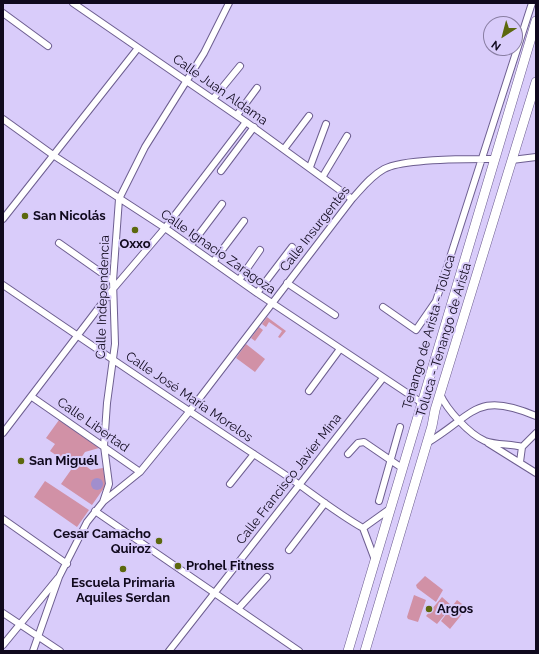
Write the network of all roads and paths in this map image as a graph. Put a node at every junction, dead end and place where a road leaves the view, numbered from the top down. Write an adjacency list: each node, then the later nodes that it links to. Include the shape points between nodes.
1 (73, 3): 7 (street, Calle Juan Aldama)
2 (229, 3): 9 (street, Calle Independencia)
3 (532, 3): 23 (street)
4 (3, 12): 6 (street)
5 (536, 21): 24 (highway, Tenango de Arista - Toluca)
6 (48, 46)
7 (138, 48): 9 (street, Calle Juan Aldama); 21 (street)
8 (240, 66): 12 (street)
9 (187, 82): 12 (street, Calle Juan Aldama); 29 (street, Calle Independencia, via 145,147)
10 (536, 82): 25 (highway, Toluca - Tenango de Arista)
11 (257, 88): 13 (street)
12 (213, 99): 13 (street, Calle Juan Aldama)
13 (237, 115): 16 (street, Calle Juan Aldama)
14 (308, 116): 20 (street)
15 (3, 119): 21 (street, Calle Ignacio Zaragoza)
16 (246, 122): 18 (street, Calle Juan Aldama); 34 (street)
17 (326, 124): 26 (street)
18 (254, 127): 20 (street, Calle Juan Aldama); 27 (street)
19 (346, 136): 28 (street)
20 (284, 149): 26 (street, Calle Juan Aldama)
21 (53, 155): 29 (street, Calle Ignacio Zaragoza); 32 (street)
22 (536, 157): 25 (street)
23 (481, 159): 24 (street, Calle Insurgentes); 30 (street, Calle Insurgentes, via 393,165 375,175); 47 (street, via 444,278 431,310 416,330)
24 (495, 159): 56 (highway, Tenango de Arista - Toluca)
25 (512, 160): 54 (highway, Toluca - Tenango de Arista)
26 (310, 167): 28 (street, Calle Juan Aldama)
27 (221, 171)
28 (323, 176): 30 (street, Calle Juan Aldama)
29 (119, 199): 34 (street, Calle Ignacio Zaragoza); 41 (street, Calle Independencia)
30 (352, 199): 42 (street, Calle Insurgentes)
31 (222, 204): 36 (street)
32 (3, 219)
33 (244, 222): 39 (street)
34 (165, 228): 36 (street, Calle Ignacio Zaragoza); 44 (street)
35 (60, 243): 41 (street)
36 (191, 246): 39 (street, Calle Ignacio Zaragoza)
37 (292, 247): 45 (street)
38 (260, 250): 40 (street)
39 (213, 262): 40 (street, Calle Ignacio Zaragoza)
40 (239, 280): 45 (street, Calle Ignacio Zaragoza)
41 (113, 281): 44 (street, Calle Independencia)
42 (287, 283): 46 (street, Calle Insurgentes); 48 (street)
43 (3, 285): 49 (street, Calle José María Morelos)
44 (113, 289): 49 (street); 51 (street, Calle Independencia)
45 (257, 293): 46 (street, Calle Ignacio Zaragoza)
46 (272, 303): 50 (street, Calle Ignacio Zaragoza); 57 (street, Calle Insurgentes)
47 (384, 307)
48 (335, 315)
49 (78, 336): 51 (street, Calle José María Morelos); 55 (street)
50 (340, 349): 52 (street, Calle Ignacio Zaragoza); 53 (street)
51 (113, 359): 57 (street, Calle José María Morelos); 65 (street, Calle Independencia)
52 (383, 378): 56 (street, Calle Ignacio Zaragoza); 74 (street, Calle Francisco Javier Mina)
53 (309, 391)
54 (440, 394): 59 (street, via 448,409); 64 (highway, Toluca - Tenango de Arista)
55 (32, 397): 62 (street); 65 (street, Calle Libertad)
56 (422, 403): 71 (highway, Tenango de Arista - Toluca)
57 (190, 412): 67 (street, Calle José María Morelos); 72 (street, Calle Insurgentes)
58 (536, 416): 59 (street, via 503,405 490,404)
59 (459, 419): 63 (street, via 464,427); 64 (street, via 444,433)
60 (400, 427): 69 (street)
61 (536, 432): 66 (street)
62 (3, 433)
63 (486, 441): 66 (street); 70 (street)
64 (426, 444): 99 (highway, Toluca - Tenango de Arista)
65 (104, 446): 72 (street, Calle Libertad); 77 (street, Calle Independencia, via 109,484)
66 (522, 446): 70 (street)
67 (254, 454): 74 (street, Calle José María Morelos); 75 (street)
68 (348, 454): 69 (street, via 358,442 364,442)
69 (391, 461): 71 (street); 76 (street)
70 (520, 462): 73 (street)
71 (402, 468): 79 (highway, Tenango de Arista - Toluca)
72 (140, 472): 77 (street, Calle Insurgentes)
73 (536, 473)
74 (299, 483): 78 (street, Calle José María Morelos); 88 (street, Calle Francisco Javier Mina)
75 (230, 484)
76 (379, 501)
77 (103, 502): 80 (street, Calle Independencia)
78 (325, 503): 82 (street, Calle José María Morelos); 83 (street)
79 (391, 508): 82 (street); 84 (highway, Tenango de Arista - Toluca)
80 (95, 511): 85 (street, Calle Independencia, via 81,532); 88 (street)
81 (3, 519): 85 (street)
82 (363, 528): 84 (street)
83 (289, 550)
84 (375, 560): 98 (highway, Tenango de Arista - Toluca)
85 (67, 564): 86 (street, Calle Independencia)
86 (60, 577): 91 (street); 92 (street, Calle Independencia)
87 (267, 577): 89 (street)
88 (214, 593): 89 (street); 96 (street, Calle Francisco Javier Mina)
89 (238, 609): 97 (street)
90 (3, 613): 91 (street)
91 (19, 624): 92 (street); 93 (street)
92 (39, 637): 94 (street, Calle Independencia); 95 (street)
93 (3, 645)
94 (33, 651)
95 (60, 651)
96 (169, 651)
97 (299, 651)
98 (348, 651)
99 (365, 651)

